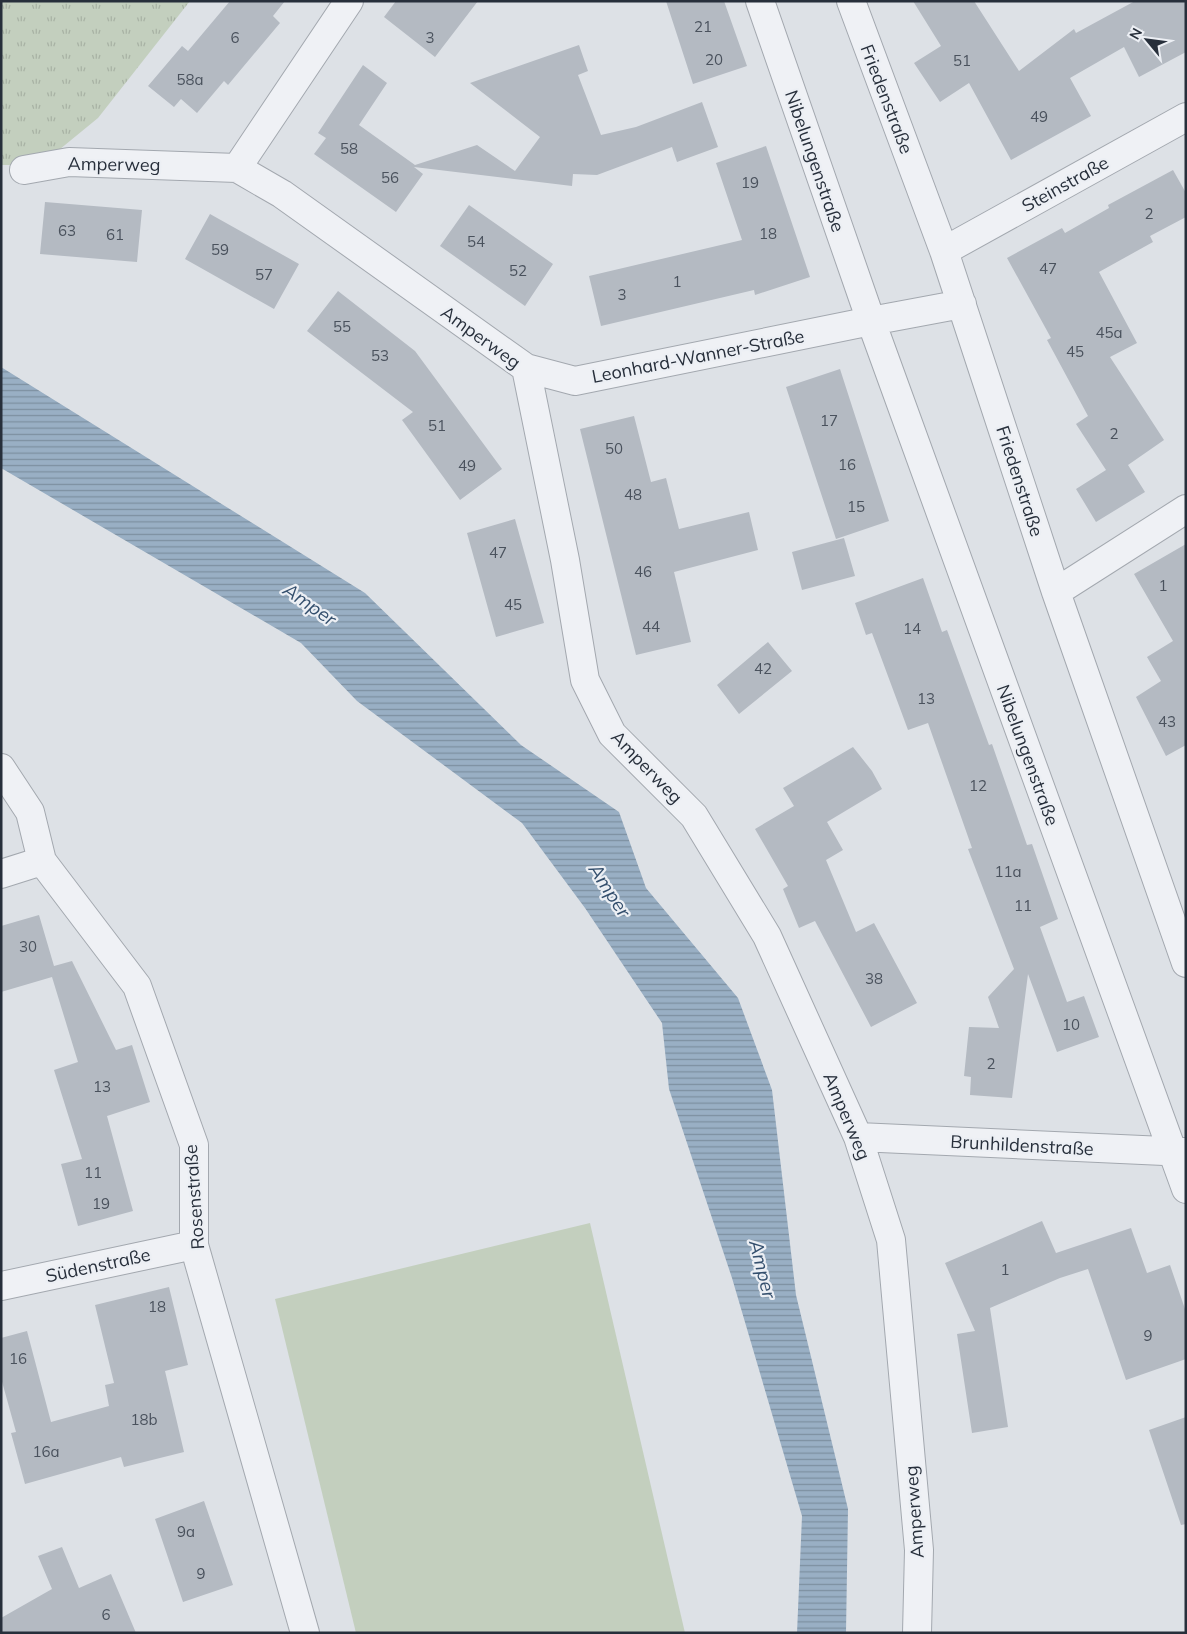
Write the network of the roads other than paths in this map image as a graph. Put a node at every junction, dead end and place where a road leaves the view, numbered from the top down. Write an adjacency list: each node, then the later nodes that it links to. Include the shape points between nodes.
1 (348, 1): 5 (street)
2 (760, 1): 9 (street, Nibelungenstraße)
3 (851, 1): 7 (street, Friedenstraße)
4 (1186, 117): 7 (street, Steinstraße)
5 (237, 168): 6 (street, Amperweg, via 69,162); 10 (street, Amperweg, via 282,194)
6 (24, 170)
7 (944, 251): 8 (street, Friedenstraße)
8 (962, 304): 9 (street); 12 (street, Friedenstraße)
9 (871, 321): 10 (street, Leonhard-Wanner-Straße, via 575,381); 18 (street, Nibelungenstraße)
10 (526, 368): 17 (street, Amperweg, via 586,680 612,734 694,816 767,936)
11 (1186, 509): 12 (street)
12 (1056, 592): 16 (street, Friedenstraße)
13 (1, 768): 14 (street, Rosenstraße, via 30,812)
14 (42, 861): 15 (street); 20 (street, Rosenstraße, via 137,986 194,1146)
15 (1, 874)
16 (1186, 963)
17 (858, 1137): 18 (street, Brunhildenstraße); 23 (street, Amperweg, via 891,1240 919,1550)
18 (1179, 1152): 19 (street, Nibelungenstraße)
19 (1186, 1189)
20 (194, 1245): 21 (street, Südenstraße); 22 (street, Rosenstraße)
21 (1, 1286)
22 (302, 1632)
23 (918, 1633)

